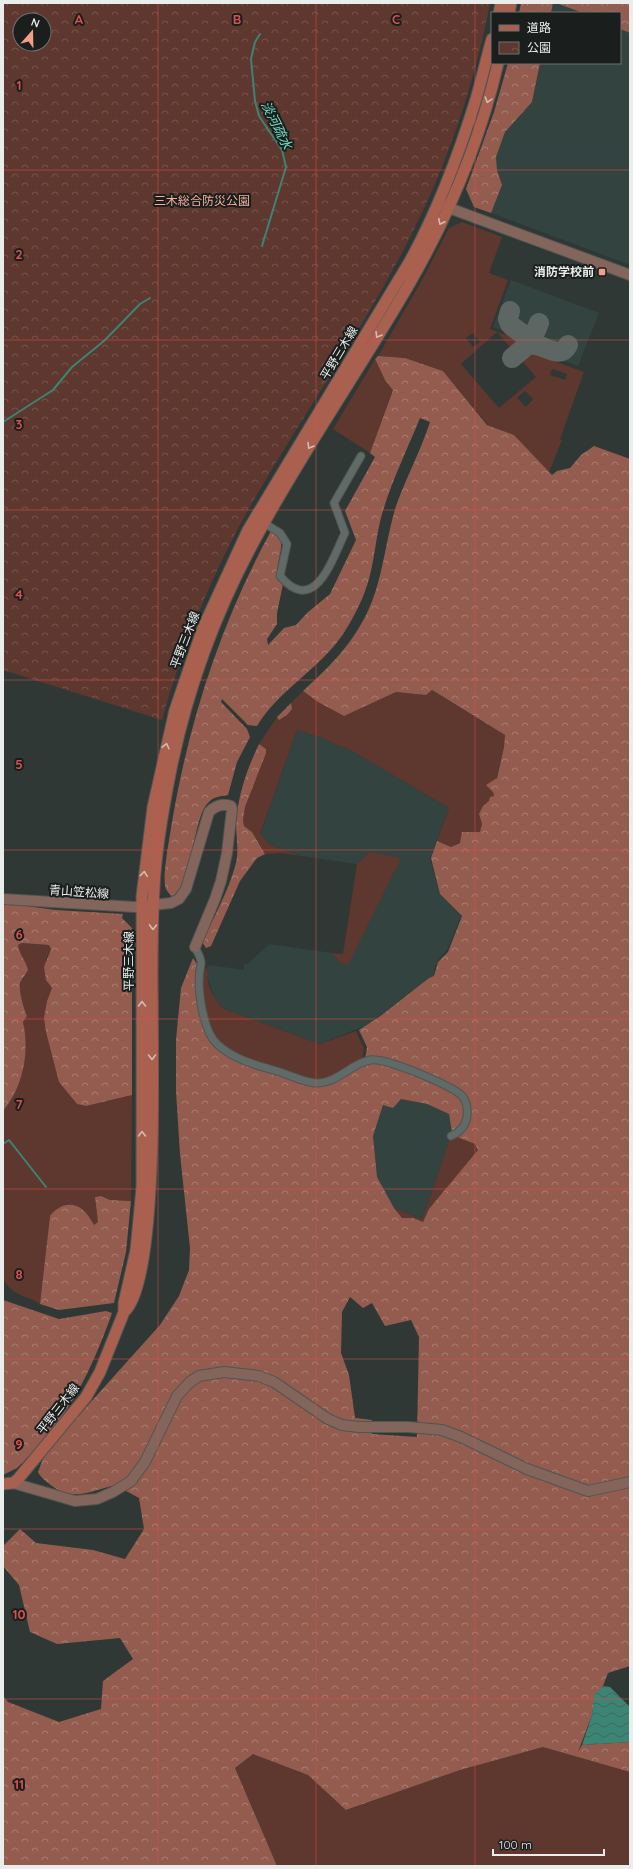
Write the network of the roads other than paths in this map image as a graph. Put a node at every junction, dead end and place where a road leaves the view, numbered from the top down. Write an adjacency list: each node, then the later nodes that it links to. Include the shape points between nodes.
1 (491, 43): 3 (main road, 平野三木線, via 464,135)
2 (498, 64): 4 (main road, 平野三木線, one-way to 4, via 475,138)
3 (437, 203): 4 (street); 9 (main road, 平野三木線, one-way to 3, via 150,822 158,778 178,699 205,621 255,517 410,261)
4 (448, 207): 5 (street); 7 (main road, 平野三木線, one-way to 7, via 409,284)
5 (630, 275)
6 (360, 456): 7 (street, via 334,503 345,533 321,581 313,589 303,591 286,583 280,576 287,544 280,533)
7 (264, 523): 9 (main road, 平野三木線, via 220,613 185,712 158,837)
8 (3, 898): 9 (street, 青山笠松線, via 115,907)
9 (148, 906): 10 (street, 青山笠松線, via 171,903 182,896 188,884 209,812 221,805 231,806 223,873 216,899); 13 (main road, 平野三木線, via 142,1187 137,1245 124,1312 100,1372 86,1397 70,1418)
10 (195, 947): 11 (street, via 202,963 200,981 205,1024 213,1039 223,1049 251,1064 316,1083 335,1079 358,1064 371,1060 393,1063 441,1084 462,1097 467,1106 466,1120 460,1131)
11 (451, 1136)
12 (630, 1482): 13 (street, via 588,1491 527,1469 461,1436 442,1430 342,1425 328,1419 274,1382 259,1376 224,1372 199,1376 186,1386 177,1396 145,1462 131,1481 113,1492 97,1499 75,1501)
13 (8, 1483)

